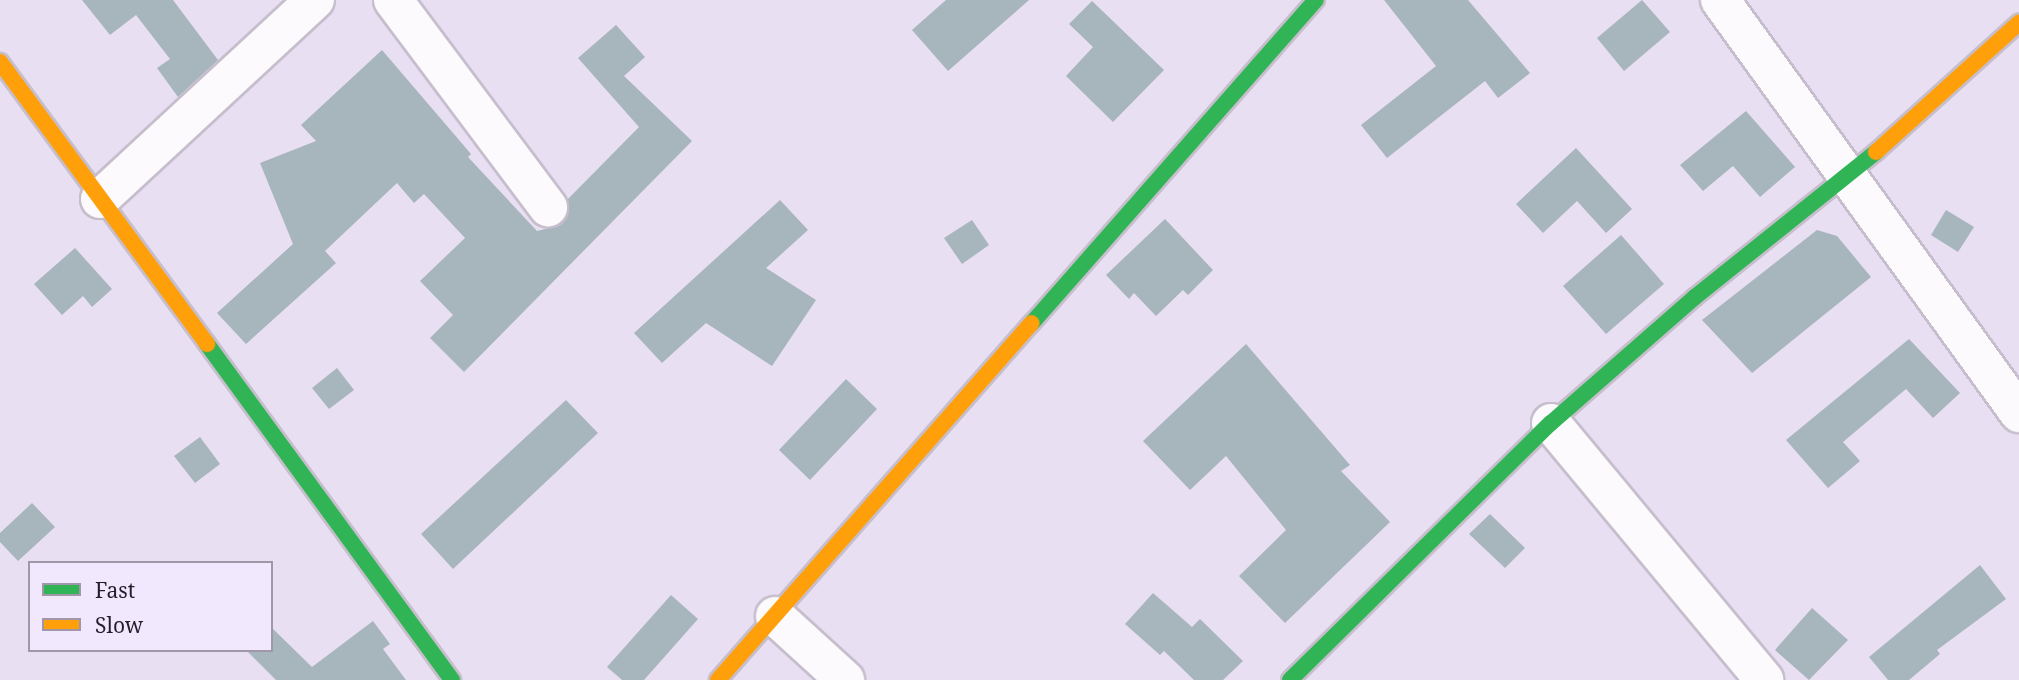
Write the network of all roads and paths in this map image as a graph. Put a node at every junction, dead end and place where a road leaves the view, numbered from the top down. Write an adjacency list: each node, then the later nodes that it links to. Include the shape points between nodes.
1 (315, 0): 8 (street)
2 (393, 0): 9 (street)
3 (1720, 0): 7 (street)
4 (1304, 5): 12 (street)
5 (2019, 23): 7 (street)
6 (0, 62): 8 (street)
7 (1849, 177): 10 (street); 11 (street, via 1695,297)
8 (100, 199): 13 (street)
9 (548, 207)
10 (2019, 413)
11 (1551, 422): 16 (street); 17 (street)
12 (775, 616): 14 (street); 15 (street)
13 (452, 680)
14 (718, 680)
15 (845, 680)
16 (1290, 680)
17 (1764, 680)

